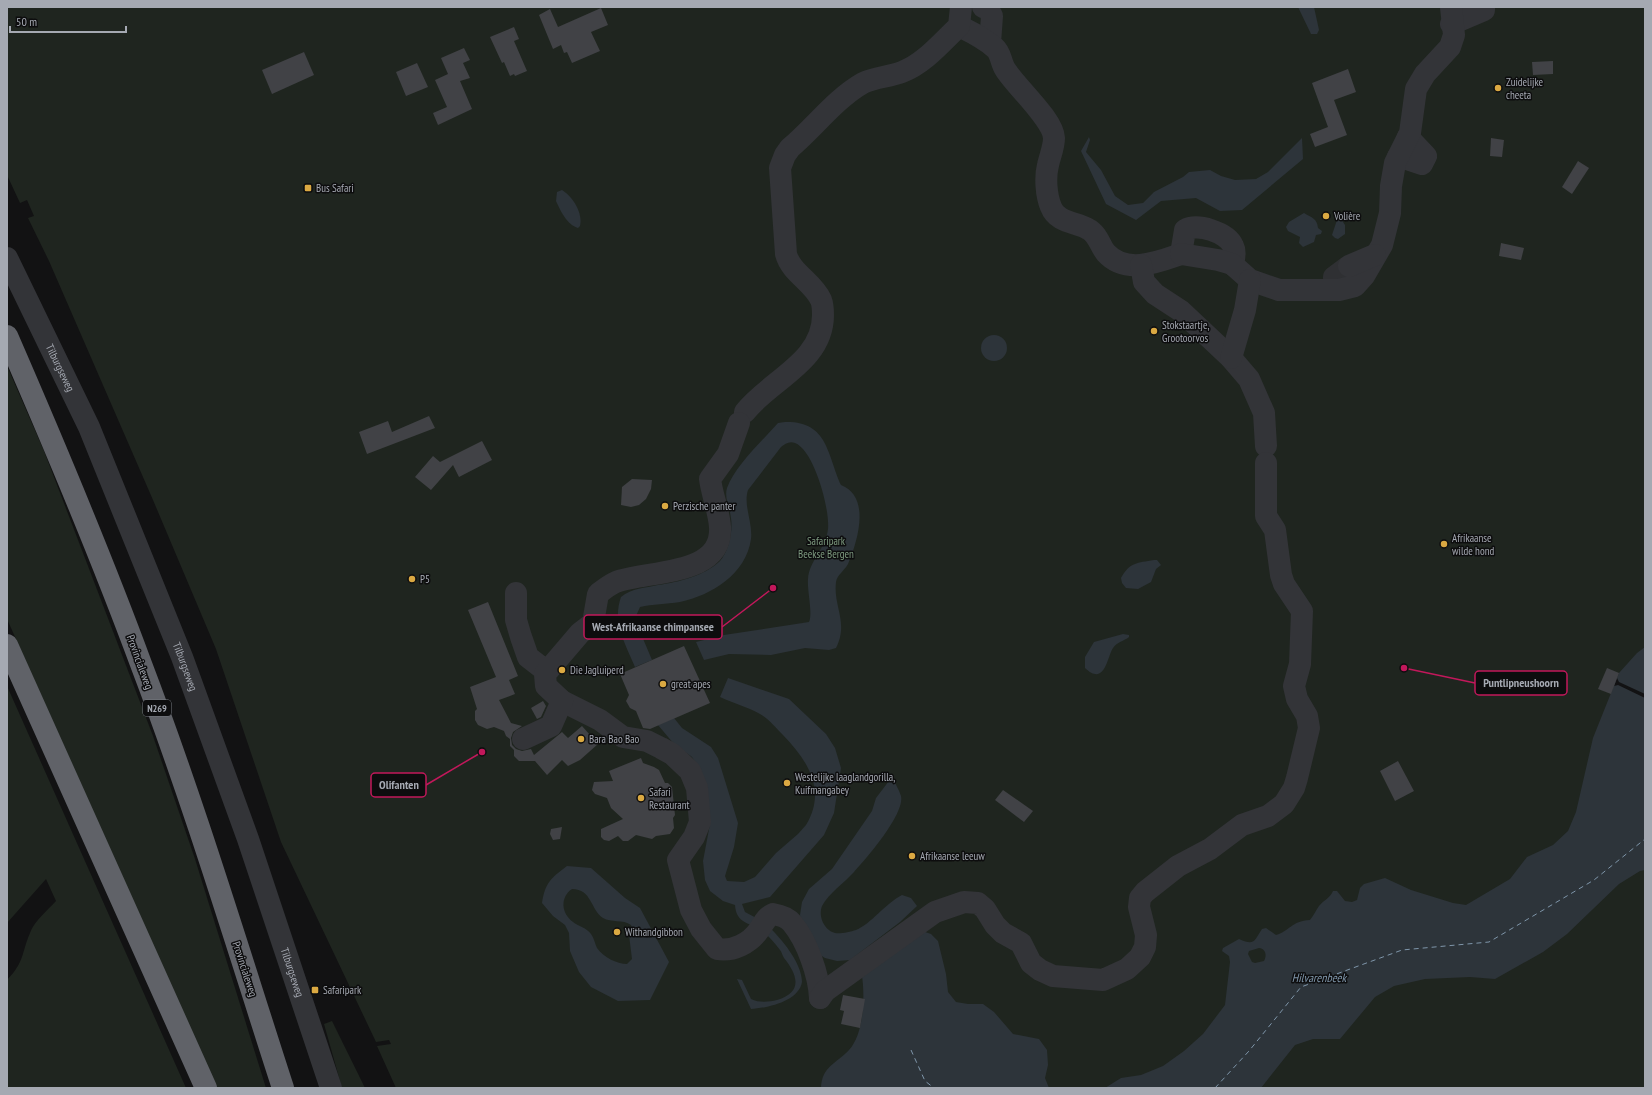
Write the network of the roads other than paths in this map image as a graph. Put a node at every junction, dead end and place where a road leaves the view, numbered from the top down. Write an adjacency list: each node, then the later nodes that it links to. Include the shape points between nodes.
1 (983, 7): 5 (street, via 988,8 992,16)
2 (1484, 7): 4 (street, via 1484,10)
3 (960, 16): 5 (street); 15 (street, via 919,62 899,73 864,83 834,106 790,148 782,162 780,168 787,259 812,286 821,301 822,327 819,338 804,359 766,390 742,418 728,454 710,479 720,528 714,551 686,568 615,582 598,594 593,623 580,632)
4 (1451, 16): 10 (street, via 1454,35 1450,47 1425,74 1416,89 1413,118 1408,137 1398,157 1391,186 1386,232 1364,276 1355,286 1343,279 1279,290)
5 (990, 43): 8 (street, via 996,49 1005,70 1045,118 1054,136 1047,178 1051,207 1059,218 1090,230 1107,254 1119,261)
6 (1181, 254): 8 (street); 9 (street); 9 (street, via 1185,230 1190,227 1203,228 1227,239 1233,245)
7 (7, 258): 20 (street, Tilburgseweg, via 89,427 182,657 248,839)
8 (1142, 265): 12 (street, via 1144,282 1155,294 1181,311)
9 (1233, 265): 10 (street)
10 (1250, 280): 12 (street, via 1245,310)
11 (7, 336): 19 (highway, Provincialeweg / N269, via 62,462 142,664 200,830)
12 (1231, 358): 16 (street, via 1249,379 1264,413 1267,485 1265,510 1275,530 1280,575 1302,611 1300,664 1294,686 1297,699 1307,716 1309,728 1298,778 1288,798 1278,809 1268,816 1242,825 1210,849 1178,866 1140,898 1138,907 1146,935 1145,947 1127,970 1103,980 1054,976 1031,963 1021,943 999,929 978,903 964,902 935,912 831,987 820,998 816,972 800,937 791,922 782,916 773,914 765,919 750,940 738,947 717,949 701,929 691,910 678,861 694,837 700,822 697,788 690,771 672,754 647,741 623,737 600,720)
13 (516, 593): 15 (street, via 516,620 528,657)
14 (7, 645): 18 (highway)
15 (546, 671): 16 (street, via 546,686)
16 (562, 701): 17 (street, via 551,726)
17 (523, 739)
18 (206, 1088)
19 (283, 1088)
20 (331, 1088)

